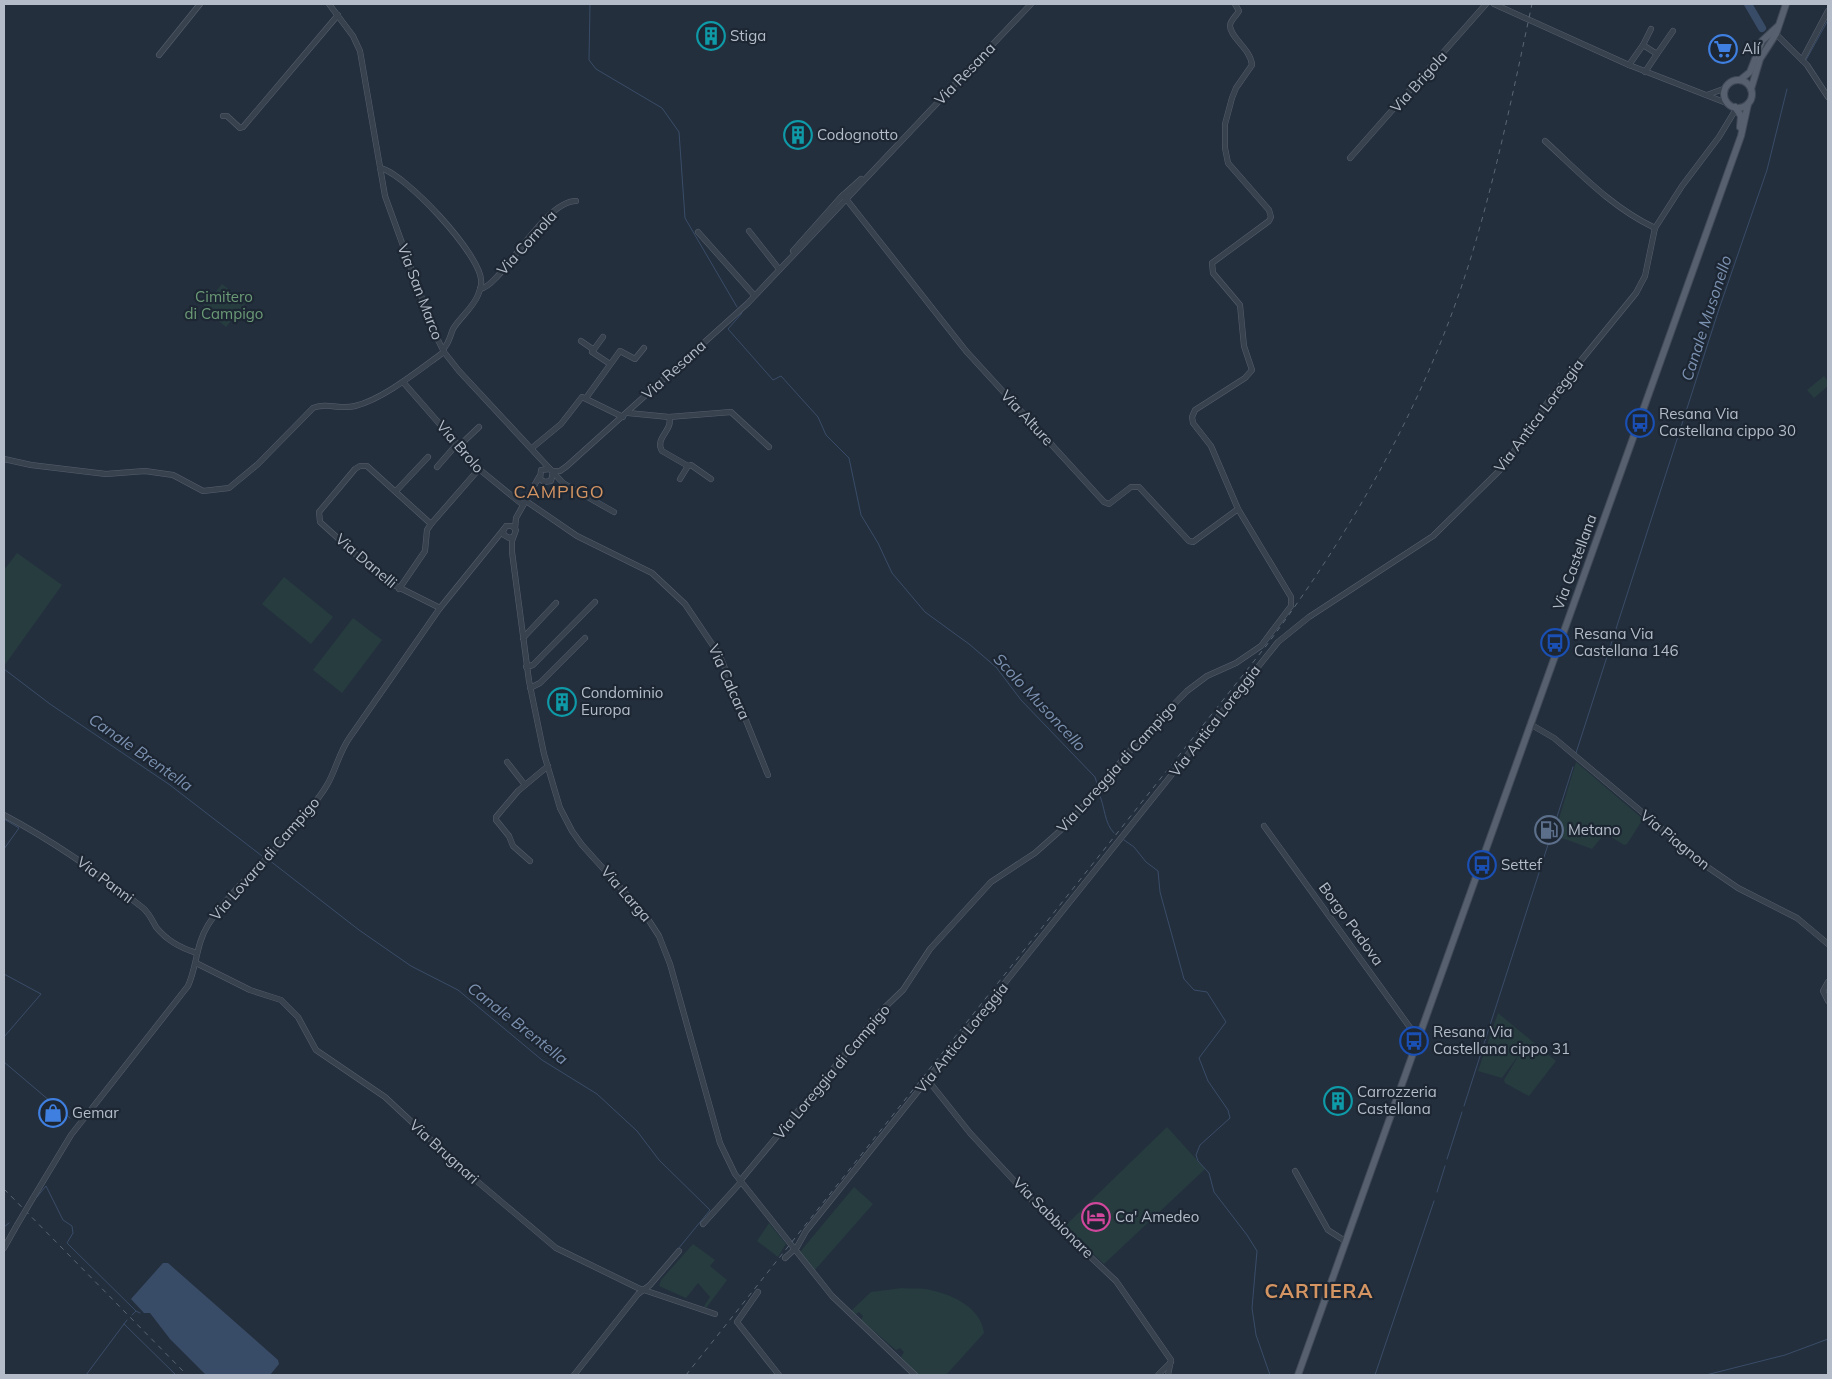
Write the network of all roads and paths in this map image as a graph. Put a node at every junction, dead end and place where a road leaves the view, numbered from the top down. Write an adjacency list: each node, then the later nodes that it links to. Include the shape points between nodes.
1 (200, 4): 18 (street)
2 (330, 4): 9 (street, Via San Marco)
3 (1031, 4): 35 (street, Via Resana)
4 (1235, 4): 70 (street, Via Loreggia di Campigo, via 1238,11 1230,24 1231,29 1248,51 1252,64 1236,88 1228,112 1226,158 1270,210 1271,217 1212,262 1213,273 1240,305 1244,346 1252,370 1245,378 1195,410 1192,419 1211,446)
5 (1486, 4): 32 (street, Via Brigola)
6 (1494, 4): 21 (street)
7 (1786, 4): 10 (main road)
8 (1828, 11): 20 (street)
9 (338, 15): 30 (street, via 244,127 240,128); 34 (street, Via San Marco, via 360,49)
10 (1779, 24): 13 (main road); 17 (main road, via 1762,40)
11 (1651, 29): 14 (street)
12 (1673, 31): 19 (street)
13 (1776, 36): 15 (street); 16 (main road); 17 (street)
14 (1643, 45): 19 (street); 21 (street)
15 (1785, 45): 16 (street); 20 (street)
16 (1769, 46): 25 (main road, via 1760,60)
17 (1757, 51): 23 (main road, via 1750,72)
18 (159, 54)
19 (1657, 54): 22 (street)
20 (1802, 60): 27 (street)
21 (1629, 65): 22 (street)
22 (1645, 72): 26 (street)
23 (1740, 80): 24 (main road); 25 (main road)
24 (1726, 88): 26 (street); 29 (main road, via 1725,96)
25 (1751, 88): 28 (main road, via 1752,97)
26 (1704, 95): 29 (street)
27 (1828, 98)
28 (1747, 108): 29 (main road); 33 (main road, Via Castellana, via 1743,130)
29 (1735, 109): 33 (main road, Via Castellana, via 1741,122); 37 (street, Via Antica Loreggia)
30 (223, 116)
31 (1545, 141): 37 (street, via 1607,198 1630,216)
32 (1350, 158)
33 (1729, 164): 85 (main road, Via Castellana)
34 (380, 168): 41 (street, via 429,204 468,250 481,274); 47 (street, Via San Marco, via 387,202)
35 (845, 196): 40 (street, Via Resana); 70 (street, Via Alture, via 970,356 1104,502 1109,504 1131,487 1139,487 1193,542)
36 (576, 201): 41 (street, Via Cornola, via 559,207 489,285)
37 (1655, 228): 99 (street, Via Antica Loreggia, via 1646,276 1636,293 1552,396 1503,467 1433,536 1308,617 1278,642)
38 (749, 231): 40 (street)
39 (698, 232): 42 (street)
40 (779, 269): 42 (street, Via Resana)
41 (480, 289): 47 (street, Via Cornola)
42 (754, 296): 51 (street, Via Resana)
43 (604, 337): 46 (street)
44 (581, 341): 46 (street)
45 (644, 348): 48 (street, via 635,359 620,351)
46 (594, 350): 48 (street, via 592,352)
47 (443, 351): 49 (street); 56 (street, Via San Marco)
48 (610, 364): 50 (street)
49 (404, 382): 54 (street, Via Brolo); 59 (street, via 359,405 322,404 313,408 258,464 229,488 203,491 173,475 145,471 106,474)
50 (586, 398): 51 (street); 56 (street, via 578,400 561,424)
51 (625, 415): 52 (street); 64 (street, Via Resana)
52 (668, 417): 55 (street, via 731,412); 60 (street, via 670,424 659,447)
53 (479, 427): 54 (street)
54 (458, 445): 61 (street); 62 (street, Via Brolo)
55 (769, 447)
56 (532, 448): 57 (street, Via San Marco)
57 (537, 455): 63 (street, Via San Marco); 64 (street, Via San Marco)
58 (428, 457): 67 (street)
59 (4, 459)
60 (688, 466): 65 (street); 66 (street)
61 (437, 467)
62 (479, 469): 69 (street, Via Brolo); 72 (street)
63 (540, 474): 64 (street); 64 (street, via 546,468); 68 (street, Via Lovara di Campigo)
64 (551, 476): 68 (street, Via Lovara di Campigo); 71 (street)
65 (680, 478)
66 (711, 479)
67 (396, 491): 72 (street); 77 (street, Via Danelli, via 371,468 360,466 318,515 320,522 384,580)
68 (532, 492): 69 (street, Via Lovara di Campigo)
69 (523, 505): 73 (street, Via Lovara di Campigo); 74 (street, Via Lovara di Campigo, via 514,522); 88 (street, Via Calcara, via 652,573 685,604 720,656)
70 (1238, 509): 101 (street, Via Loreggia di Campigo, via 1291,597 1291,606 1259,648 1202,680 1172,706 1071,821 1039,849 991,882 930,949 904,990 880,1012)
71 (614, 512)
72 (431, 524): 77 (street, via 424,551)
73 (505, 527): 74 (street, via 510,525); 75 (street); 76 (street, Via Lovara di Campigo)
74 (515, 529): 75 (street, Via Lovara di Campigo)
75 (509, 537): 76 (street, Via Lovara di Campigo, via 499,536); 81 (street, Via Larga)
76 (493, 541): 80 (street, Via Lovara di Campigo)
77 (399, 589): 80 (street, Via Danelli)
78 (595, 602): 83 (street, via 534,664)
79 (556, 603): 81 (street)
80 (440, 608): 94 (street, Via Lovara di Campigo, via 347,741 322,793 288,836 244,879 223,905 208,926)
81 (523, 638): 83 (street, Via Larga)
82 (585, 638): 84 (street, via 540,683)
83 (526, 667): 84 (street, Via Larga)
84 (530, 688): 87 (street, Via Larga)
85 (1530, 724): 93 (street, Via Piagnon, via 1554,738 1706,866 1738,888 1797,918); 98 (main road, Via Castellana)
86 (507, 762): 89 (street)
87 (548, 766): 89 (street); 101 (street, Via Larga, via 561,811 572,831 635,902 660,939 670,964 720,1143)
88 (768, 775)
89 (525, 785): 92 (street, via 496,820 510,836 513,846)
90 (4, 815): 94 (street, Via Panni, via 44,836 98,874 145,910 168,940)
91 (1264, 826): 98 (street, Borgo Padova)
92 (530, 861)
93 (1828, 944)
94 (197, 953): 95 (street, Via Lovara di Campigo)
95 (196, 963): 104 (street, Via Lovara di Campigo, bridge, via 193,976 181,996 59,1154); 108 (street, Via Brugnari, via 250,990 282,1000 298,1017 316,1050 385,1097 548,1242 638,1288)
96 (1828, 982): 97 (street, via 1823,992)
97 (1828, 1001)
98 (1418, 1036): 103 (main road)
99 (927, 1079): 105 (street, Via Antica Loreggia); 111 (street, Via Sabbionare, via 970,1133 1043,1212 1116,1281)
100 (1295, 1171): 103 (street, via 1328,1229)
101 (740, 1182): 102 (street, Via Loreggia di Campigo); 105 (street, Via Larga)
102 (703, 1224)
103 (1345, 1241): 117 (main road)
104 (4, 1248)
105 (794, 1250): 107 (street, Via Antica Loreggia); 114 (street, Via Larga, via 841,1306)
106 (680, 1251): 108 (street)
107 (785, 1258)
108 (645, 1288): 110 (street, Via Brugnari); 112 (street)
109 (758, 1292): 113 (street, via 737,1322)
110 (715, 1314)
111 (1171, 1362): 115 (street); 116 (street)
112 (574, 1375)
113 (779, 1375)
114 (915, 1375)
115 (1158, 1375)
116 (1168, 1375)
117 (1298, 1375)

